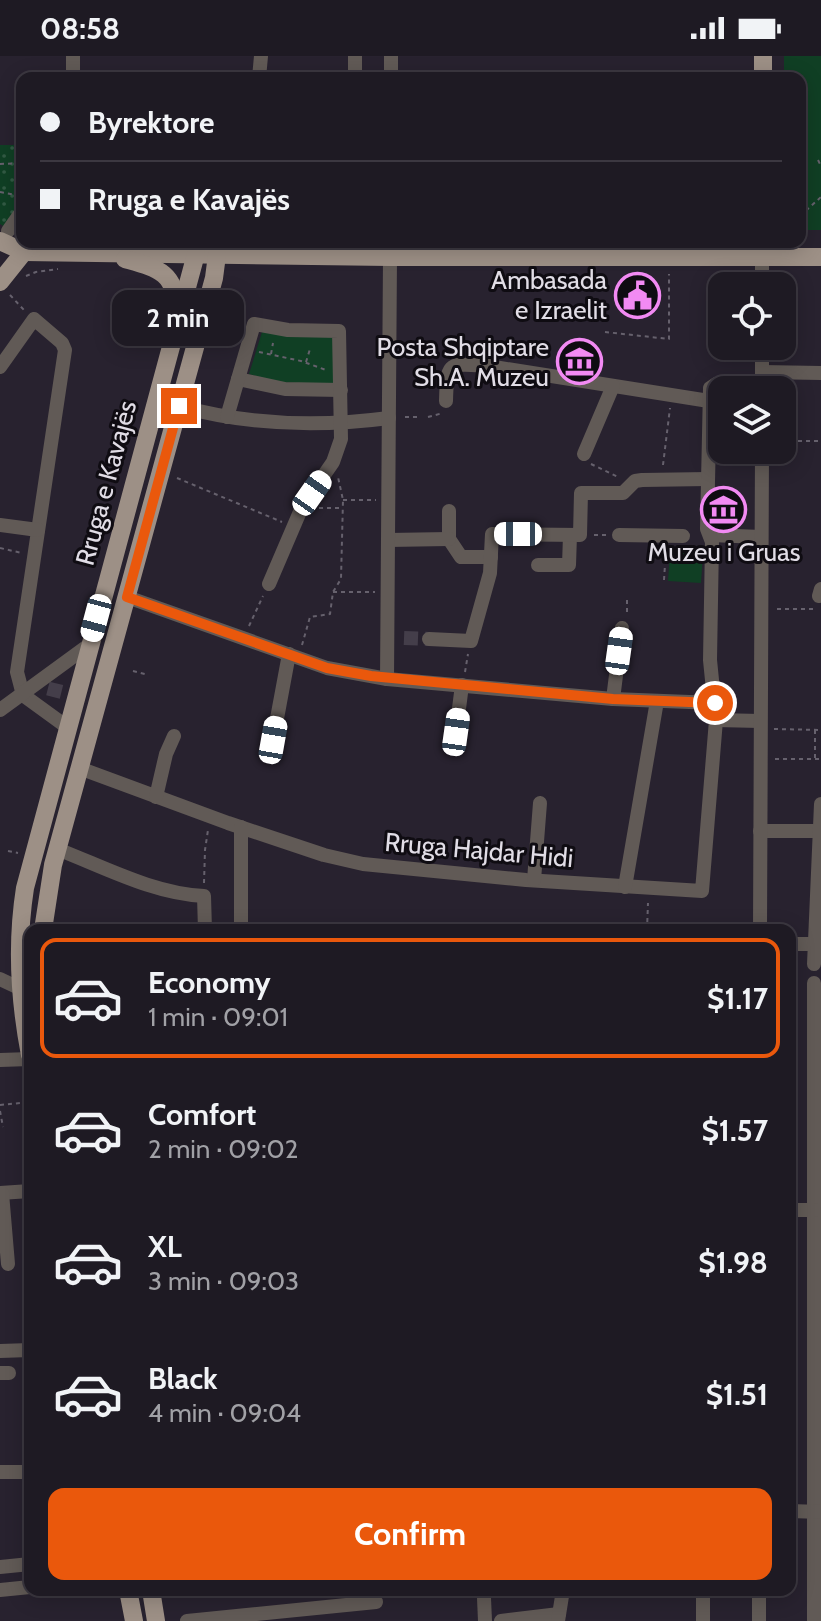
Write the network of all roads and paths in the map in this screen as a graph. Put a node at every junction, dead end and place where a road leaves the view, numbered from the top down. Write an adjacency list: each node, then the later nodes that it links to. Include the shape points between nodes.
1 (818, 160): 2 (path)
2 (821, 166)
3 (821, 197): 4 (path)
4 (806, 211)
5 (16, 219): 6 (street)
6 (4, 236)
7 (19, 248): 11 (main road)
8 (209, 249): 10 (main road); 12 (main road); 24 (main road, Rruga e Kavajës); 41 (main road, Rruga e Kavajës, via 214,278)
9 (762, 249): 12 (main road); 13 (main road); 18 (street)
10 (96, 251): 11 (main road); 24 (main road, via 164,273 174,292)
11 (24, 252): 20 (main road)
12 (390, 257): 44 (street)
13 (821, 257)
14 (723, 268): 17 (path)
15 (63, 269): 19 (path)
16 (669, 269): 25 (path, via 669,339)
17 (723, 272)
18 (762, 272)
19 (21, 280)
20 (8, 284): 23 (path, via 9,297)
21 (217, 310): 22 (path)
22 (233, 314)
23 (34, 319): 31 (street); 63 (street, via 65,350)
24 (175, 332): 91 (main road, Rruga e Kavajës)
25 (605, 332)
26 (273, 343): 29 (path)
27 (310, 349): 30 (path)
28 (256, 351): 29 (path)
29 (271, 354): 30 (path)
30 (303, 362): 32 (path)
31 (0, 367)
32 (333, 373)
33 (821, 373): 34 (street)
34 (796, 377)
35 (238, 379): 37 (street, via 285,389); 37 (street, via 254,324 337,330); 42 (street)
36 (613, 386): 38 (street); 39 (street, via 457,365 447,374); 48 (street)
37 (341, 390): 45 (street)
38 (671, 395): 40 (street); 53 (path)
39 (446, 401)
40 (708, 401)
41 (179, 406): 42 (street); 83 (main road, Rruga e Kavajës)
42 (227, 417): 45 (street)
43 (419, 417): 44 (path)
44 (389, 418): 45 (street); 57 (street)
45 (341, 424): 49 (street)
46 (796, 441): 47 (path)
47 (821, 441)
48 (584, 454): 55 (path, via 589,463)
49 (333, 462): 56 (path); 58 (street)
50 (708, 464): 54 (street, Rruga Hajdar Hidi)
51 (762, 464): 69 (street)
52 (172, 477): 62 (path)
53 (663, 479): 54 (street); 55 (street)
54 (708, 479): 67 (street, Rruga Hajdar Hidi)
55 (630, 485): 64 (street, via 623,493 581,493)
56 (343, 500): 57 (path); 59 (path)
57 (389, 500): 71 (street)
58 (302, 507): 59 (path); 62 (street)
59 (343, 508): 80 (path, via 341,579)
60 (449, 511): 70 (street)
61 (0, 525): 63 (street)
62 (293, 527): 79 (street)
63 (38, 530): 97 (street, via 17,672)
64 (575, 535): 65 (path); 74 (street, via 492,534); 76 (street)
65 (619, 535): 66 (street)
66 (667, 535): 68 (street); 78 (path)
67 (710, 535): 69 (street); 101 (street, Rruga Hajdar Hidi)
68 (683, 536)
69 (761, 537): 105 (street)
70 (449, 539): 71 (street); 74 (street, via 461,557)
71 (388, 540): 81 (street)
72 (0, 548): 73 (path)
73 (21, 553)
74 (491, 557): 90 (street)
75 (538, 565): 76 (street)
76 (569, 565): 77 (street)
77 (586, 566)
78 (664, 580)
79 (269, 584): 86 (path)
80 (333, 592): 81 (path); 92 (path, via 330,614 310,617)
81 (388, 592): 87 (street)
82 (820, 592): 84 (path, via 818,609)
83 (127, 597): 86 (street); 93 (main road, Rruga e Kavajës)
84 (774, 609)
85 (622, 628): 99 (street)
86 (244, 638): 92 (street)
87 (388, 638): 88 (street); 95 (street)
88 (404, 638)
89 (429, 639): 90 (street)
90 (471, 641): 96 (path)
91 (89, 645): 93 (main road); 97 (street); 106 (main road, Rruga e Kavajës)
92 (294, 656): 95 (street); 112 (street)
93 (118, 664): 94 (path); 116 (main road, Rruga e Kavajës)
94 (145, 674)
95 (387, 679): 96 (street)
96 (462, 685): 99 (street); 110 (street)
97 (23, 695): 102 (street); 103 (street)
98 (53, 697): 103 (street)
99 (613, 699): 100 (street)
100 (657, 701): 101 (street); 128 (street)
101 (715, 703): 104 (street, Rruga Hajdar Hidi)
102 (0, 710)
103 (50, 714): 106 (street)
104 (716, 720): 105 (street); 129 (street, Rruga Hajdar Hidi, via 702,891)
105 (760, 721): 122 (street)
106 (67, 727): 140 (main road, Rruga e Kavajës, via 25,888 18,954)
107 (774, 729): 108 (path)
108 (815, 730): 109 (path); 114 (path)
109 (821, 730)
110 (456, 732)
111 (174, 736): 117 (street)
112 (273, 740)
113 (774, 759): 114 (path)
114 (815, 759): 115 (path)
115 (821, 759)
116 (79, 768): 117 (street, Rruga Hajdar Hidi); 124 (main road, Rruga e Kavajës)
117 (156, 797): 120 (street, Rruga Hajdar Hidi)
118 (540, 803): 127 (street)
119 (821, 804): 123 (street)
120 (211, 817): 121 (street, Rruga Hajdar Hidi); 130 (path)
121 (241, 827): 127 (street, Rruga Hajdar Hidi, via 363,864); 133 (street)
122 (760, 831): 123 (street); 135 (street)
123 (819, 831): 137 (street)
124 (57, 849): 130 (street, via 155,888); 131 (main road, Rruga e Kavajës)
125 (8, 851): 126 (path)
126 (15, 852)
127 (534, 880): 128 (street, Rruga Hajdar Hidi)
128 (625, 887): 129 (street, Rruga Hajdar Hidi)
129 (649, 888): 134 (path)
130 (204, 896): 132 (street)
131 (44, 924)
132 (205, 924)
133 (241, 924)
134 (647, 924)
135 (760, 924)
136 (796, 944): 137 (street)
137 (819, 944): 138 (street)
138 (814, 964)
139 (0, 979): 141 (street)
140 (24, 983)
141 (24, 988)
142 (816, 989): 143 (street)
143 (818, 1053): 151 (street)
144 (24, 1058): 145 (street)
145 (0, 1060)
146 (24, 1103): 147 (path)
147 (0, 1105)
148 (0, 1111): 149 (path)
149 (3, 1127)
150 (24, 1191): 152 (street)
151 (817, 1191): 154 (street)
152 (1, 1193): 156 (street)
153 (796, 1210): 154 (street)
154 (814, 1210): 155 (street)
155 (817, 1247): 157 (street)
156 (8, 1264)
157 (817, 1314): 160 (street)
158 (24, 1350): 159 (street)
159 (0, 1351)
160 (817, 1380): 161 (street)
161 (817, 1446): 165 (street)
162 (0, 1472): 163 (street)
163 (24, 1472)
164 (796, 1511): 165 (street)
165 (817, 1512): 184 (street)
166 (24, 1565): 167 (street)
167 (0, 1567)
168 (24, 1588): 169 (street)
169 (0, 1590)
170 (129, 1596): 177 (main road)
171 (562, 1596): 178 (street)
172 (703, 1596): 182 (street)
173 (759, 1596): 183 (street)
174 (484, 1598): 180 (street)
175 (376, 1602): 179 (street)
176 (154, 1606): 177 (main road, via 145,1615)
177 (133, 1616)
178 (558, 1617): 181 (street)
179 (187, 1621)
180 (485, 1621)
181 (501, 1621)
182 (703, 1621)
183 (759, 1621)
184 (814, 1621)

